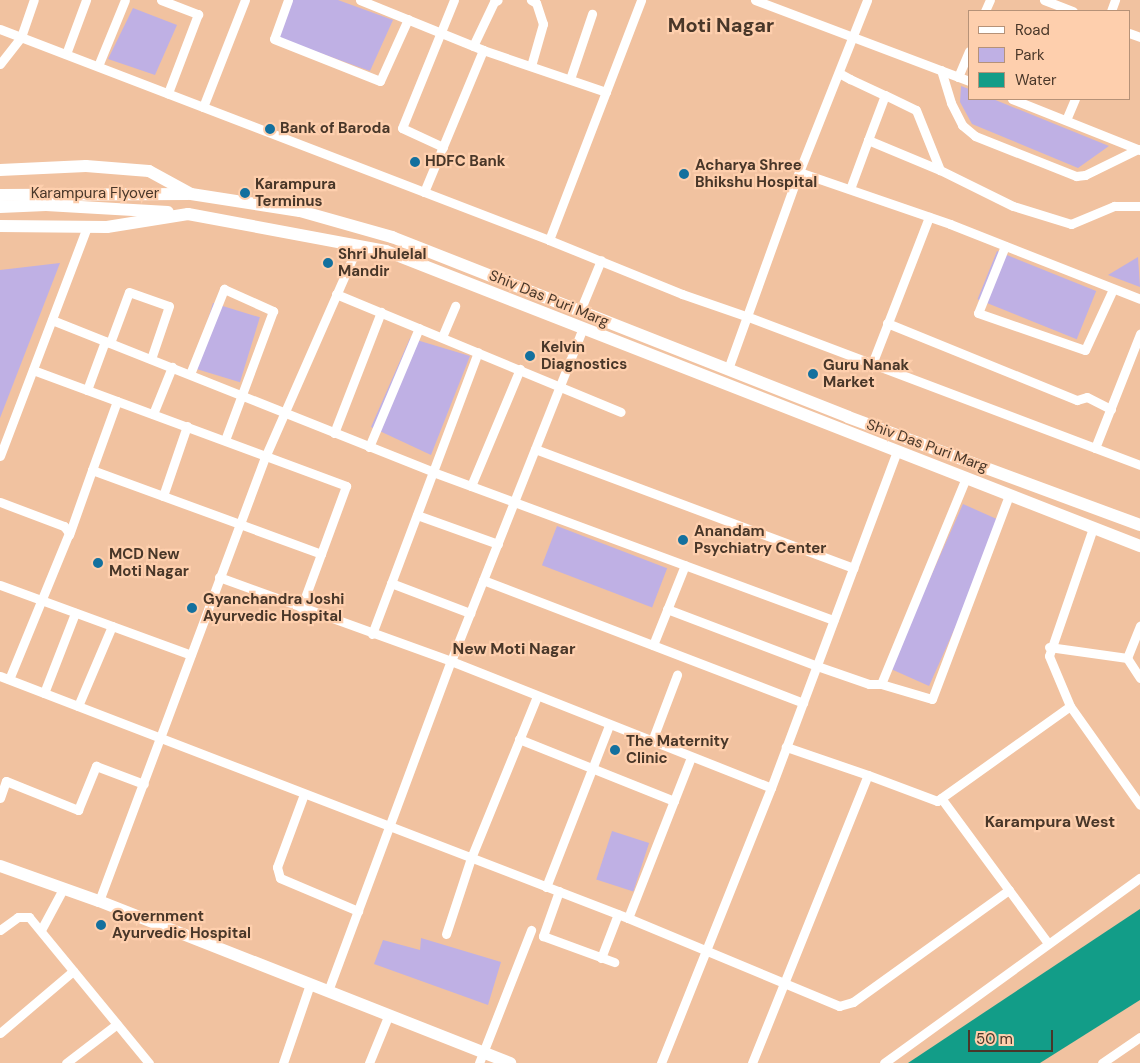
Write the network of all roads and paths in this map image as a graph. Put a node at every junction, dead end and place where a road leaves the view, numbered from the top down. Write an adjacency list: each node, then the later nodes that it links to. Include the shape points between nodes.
1 (34, 0): 21 (street)
2 (86, 0): 25 (street)
3 (125, 0): 27 (street)
4 (161, 0): 35 (street, via 198,14)
5 (245, 0): 39 (street)
6 (288, 0): 17 (street, via 274,39 380,81)
7 (454, 0): 19 (street)
8 (498, 0): 22 (street, via 494,2)
9 (531, 0): 28 (street, via 536,2 543,24)
10 (641, 0): 34 (street)
11 (755, 0): 20 (street)
12 (867, 0): 20 (street)
13 (1044, 0): 15 (street)
14 (363, 1): 17 (street)
15 (1070, 10)
16 (592, 14): 32 (street)
17 (408, 20): 19 (street)
18 (0, 29): 21 (street)
19 (440, 33): 22 (street); 42 (street, via 402,128)
20 (853, 36): 29 (street); 30 (street)
21 (21, 37): 25 (street); 26 (street)
22 (473, 46): 23 (street)
23 (483, 50): 28 (street); 42 (street)
24 (968, 53): 31 (street)
25 (66, 54): 27 (street)
26 (0, 64)
27 (98, 66): 35 (street)
28 (531, 66): 32 (street)
29 (942, 70): 31 (street); 43 (street, via 955,110 968,132 975,136 1076,176 1085,175)
30 (839, 73): 36 (street); 46 (street)
31 (958, 77): 33 (street)
32 (570, 80): 34 (street)
33 (968, 81)
34 (606, 92): 57 (street)
35 (168, 93): 39 (street)
36 (885, 95): 41 (street); 45 (street, via 916,110)
37 (1015, 100): 40 (street)
38 (1075, 100): 40 (street)
39 (203, 107): 48 (street)
40 (1066, 120): 43 (street)
41 (868, 140): 45 (street); 47 (street)
42 (443, 147): 48 (street)
43 (1139, 149)
44 (0, 170): 49 (main road, Shiv Das Puri Marg, via 86,166 149,171)
45 (940, 170): 51 (street, via 1013,206 1071,224 1114,206)
46 (800, 172): 47 (street); 67 (street)
47 (850, 189): 54 (street)
48 (424, 192): 57 (street)
49 (191, 194): 50 (main road, Karampura Flyover); 65 (main road, Shiv Das Puri Marg, via 300,211 392,237)
50 (0, 195)
51 (1140, 206)
52 (0, 207): 53 (main road, Karampura Flyover, via 46,205)
53 (188, 214): 56 (main road, Shiv Das Puri Marg, via 107,227); 58 (main road, Shiv Das Puri Marg)
54 (929, 217): 59 (street); 69 (street)
55 (0, 226): 56 (main road, Shiv Das Puri Marg)
56 (87, 227): 68 (street)
57 (549, 240): 60 (street)
58 (358, 245): 62 (street); 71 (main road, Shiv Das Puri Marg, via 386,251)
59 (1005, 246): 61 (street); 61 (street, via 978,313 1085,350)
60 (600, 260): 65 (street); 67 (street)
61 (1113, 289): 63 (street)
62 (336, 294): 66 (street); 88 (street)
63 (1140, 299)
64 (455, 306): 72 (street)
65 (580, 311): 80 (main road, Shiv Das Puri Marg)
66 (381, 312): 70 (street); 92 (street)
67 (746, 316): 77 (street); 80 (street)
68 (52, 320): 74 (street); 81 (street)
69 (888, 323): 77 (street); 87 (street, via 1077,400 1087,397)
70 (419, 328): 72 (street); 94 (street)
71 (584, 328): 83 (street); 97 (main road, Shiv Das Puri Marg)
72 (442, 337): 75 (street)
73 (1139, 341): 87 (street)
74 (107, 342): 76 (street); 76 (street, via 129,292 168,306); 84 (street)
75 (478, 352): 79 (street); 102 (street)
76 (151, 359): 78 (street)
77 (872, 364): 95 (street)
78 (172, 367): 82 (street); 90 (street)
79 (520, 369): 83 (street); 104 (street)
80 (728, 369): 111 (main road, Shiv Das Puri Marg)
81 (33, 370): 84 (street); 99 (street)
82 (190, 374): 85 (street); 85 (street, via 224,290 273,311)
83 (561, 385): 89 (street); 96 (street)
84 (87, 390): 86 (street)
85 (243, 395): 88 (street); 93 (street)
86 (117, 401): 90 (street); 101 (street)
87 (1111, 409): 95 (street)
88 (286, 412): 92 (street); 98 (street)
89 (621, 412)
90 (154, 414): 91 (street)
91 (187, 426): 93 (street); 106 (street)
92 (334, 433): 94 (street)
93 (225, 440): 98 (street)
94 (369, 447): 102 (street)
95 (1095, 448): 100 (street)
96 (535, 449): 108 (street); 118 (street)
97 (897, 451): 103 (main road, Shiv Das Puri Marg); 118 (street)
98 (266, 455): 110 (street); 116 (street, via 346,486)
99 (0, 456)
100 (1139, 463)
101 (92, 470): 106 (street); 113 (street)
102 (433, 472): 104 (street); 109 (street)
103 (966, 478): 105 (main road, Shiv Das Puri Marg); 142 (street)
104 (471, 486): 108 (street)
105 (1009, 495): 112 (main road, Shiv Das Puri Marg); 142 (street, via 932,699)
106 (163, 496): 110 (street)
107 (0, 502): 113 (street, via 64,526)
108 (514, 503): 114 (street); 117 (street)
109 (417, 515): 114 (street); 121 (street)
110 (241, 524): 116 (street); 119 (street)
111 (1140, 525)
112 (1093, 528): 115 (main road, Shiv Das Puri Marg); 133 (street)
113 (69, 535): 123 (street)
114 (498, 544): 120 (street)
115 (1140, 546)
116 (321, 554): 124 (street)
117 (685, 565): 125 (street); 128 (street)
118 (853, 568): 128 (street)
119 (219, 577): 124 (street); 134 (street)
120 (483, 580): 127 (street); 132 (street)
121 (391, 583): 127 (street); 131 (street)
122 (0, 585): 123 (street)
123 (42, 601): 126 (street); 141 (street)
124 (301, 608): 131 (street)
125 (667, 609): 132 (street); 137 (street)
126 (75, 613): 129 (street); 143 (street)
127 (470, 613): 136 (street)
128 (834, 620): 137 (street)
129 (112, 626): 134 (street); 146 (street)
130 (1140, 627): 135 (street)
131 (372, 634): 136 (street)
132 (653, 645): 145 (street)
133 (1049, 648): 135 (street); 147 (street, via 1051,664)
134 (191, 655): 149 (street)
135 (1127, 658): 140 (street)
136 (451, 661): 144 (street); 163 (street)
137 (817, 666): 142 (street, via 869,684); 145 (street)
138 (677, 675): 151 (street)
139 (0, 676): 141 (street)
140 (1140, 678)
141 (9, 679): 143 (street)
142 (881, 684)
143 (44, 693): 146 (street)
144 (538, 696): 148 (street); 150 (street)
145 (803, 703): 152 (street)
146 (78, 706): 149 (street)
147 (1070, 706): 160 (street); 161 (street)
148 (609, 725): 151 (street); 154 (street)
149 (161, 739): 156 (street); 158 (street)
150 (519, 739): 154 (street); 164 (street)
151 (652, 741): 153 (street)
152 (786, 747): 155 (street); 157 (street)
153 (691, 756): 157 (street); 162 (street)
154 (591, 770): 162 (street); 167 (street)
155 (868, 775): 160 (street, via 937,802); 184 (street)
156 (144, 784): 159 (street, via 96,766 78,810 6,781); 171 (street)
157 (771, 788): 180 (street)
158 (304, 794): 163 (street); 172 (street, via 277,867 280,878)
159 (0, 798)
160 (941, 798): 169 (street)
161 (1138, 800)
162 (674, 801): 174 (street)
163 (391, 827): 164 (street); 172 (street)
164 (471, 858): 167 (street); 178 (street)
165 (0, 866): 168 (main road)
166 (1140, 878): 179 (street)
167 (546, 887): 170 (street)
168 (63, 889): 171 (main road); 176 (street)
169 (1009, 890): 179 (street); 184 (street, via 847,1005 839,1006)
170 (559, 891): 173 (street); 181 (street, via 542,936)
171 (99, 901): 185 (main road)
172 (358, 912): 186 (street)
173 (618, 914): 174 (street); 181 (street)
174 (628, 918): 180 (street)
175 (0, 930): 176 (street, via 26,915)
176 (41, 930): 183 (street)
177 (531, 930): 191 (street)
178 (446, 934)
179 (1048, 943): 199 (street)
180 (706, 951): 184 (street); 197 (street)
181 (600, 958): 182 (street)
182 (614, 962)
183 (73, 971): 188 (street); 189 (street)
184 (784, 983): 198 (street)
185 (310, 984): 186 (main road); 194 (street)
186 (328, 991): 187 (main road)
187 (389, 1014): 191 (main road); 195 (street)
188 (117, 1024): 192 (street); 193 (street)
189 (0, 1033)
190 (1140, 1037): 200 (street)
191 (482, 1057): 196 (main road)
192 (69, 1062)
193 (149, 1063)
194 (283, 1063)
195 (369, 1063)
196 (510, 1063)
197 (661, 1063)
198 (752, 1063)
199 (884, 1063)
200 (1102, 1063)

